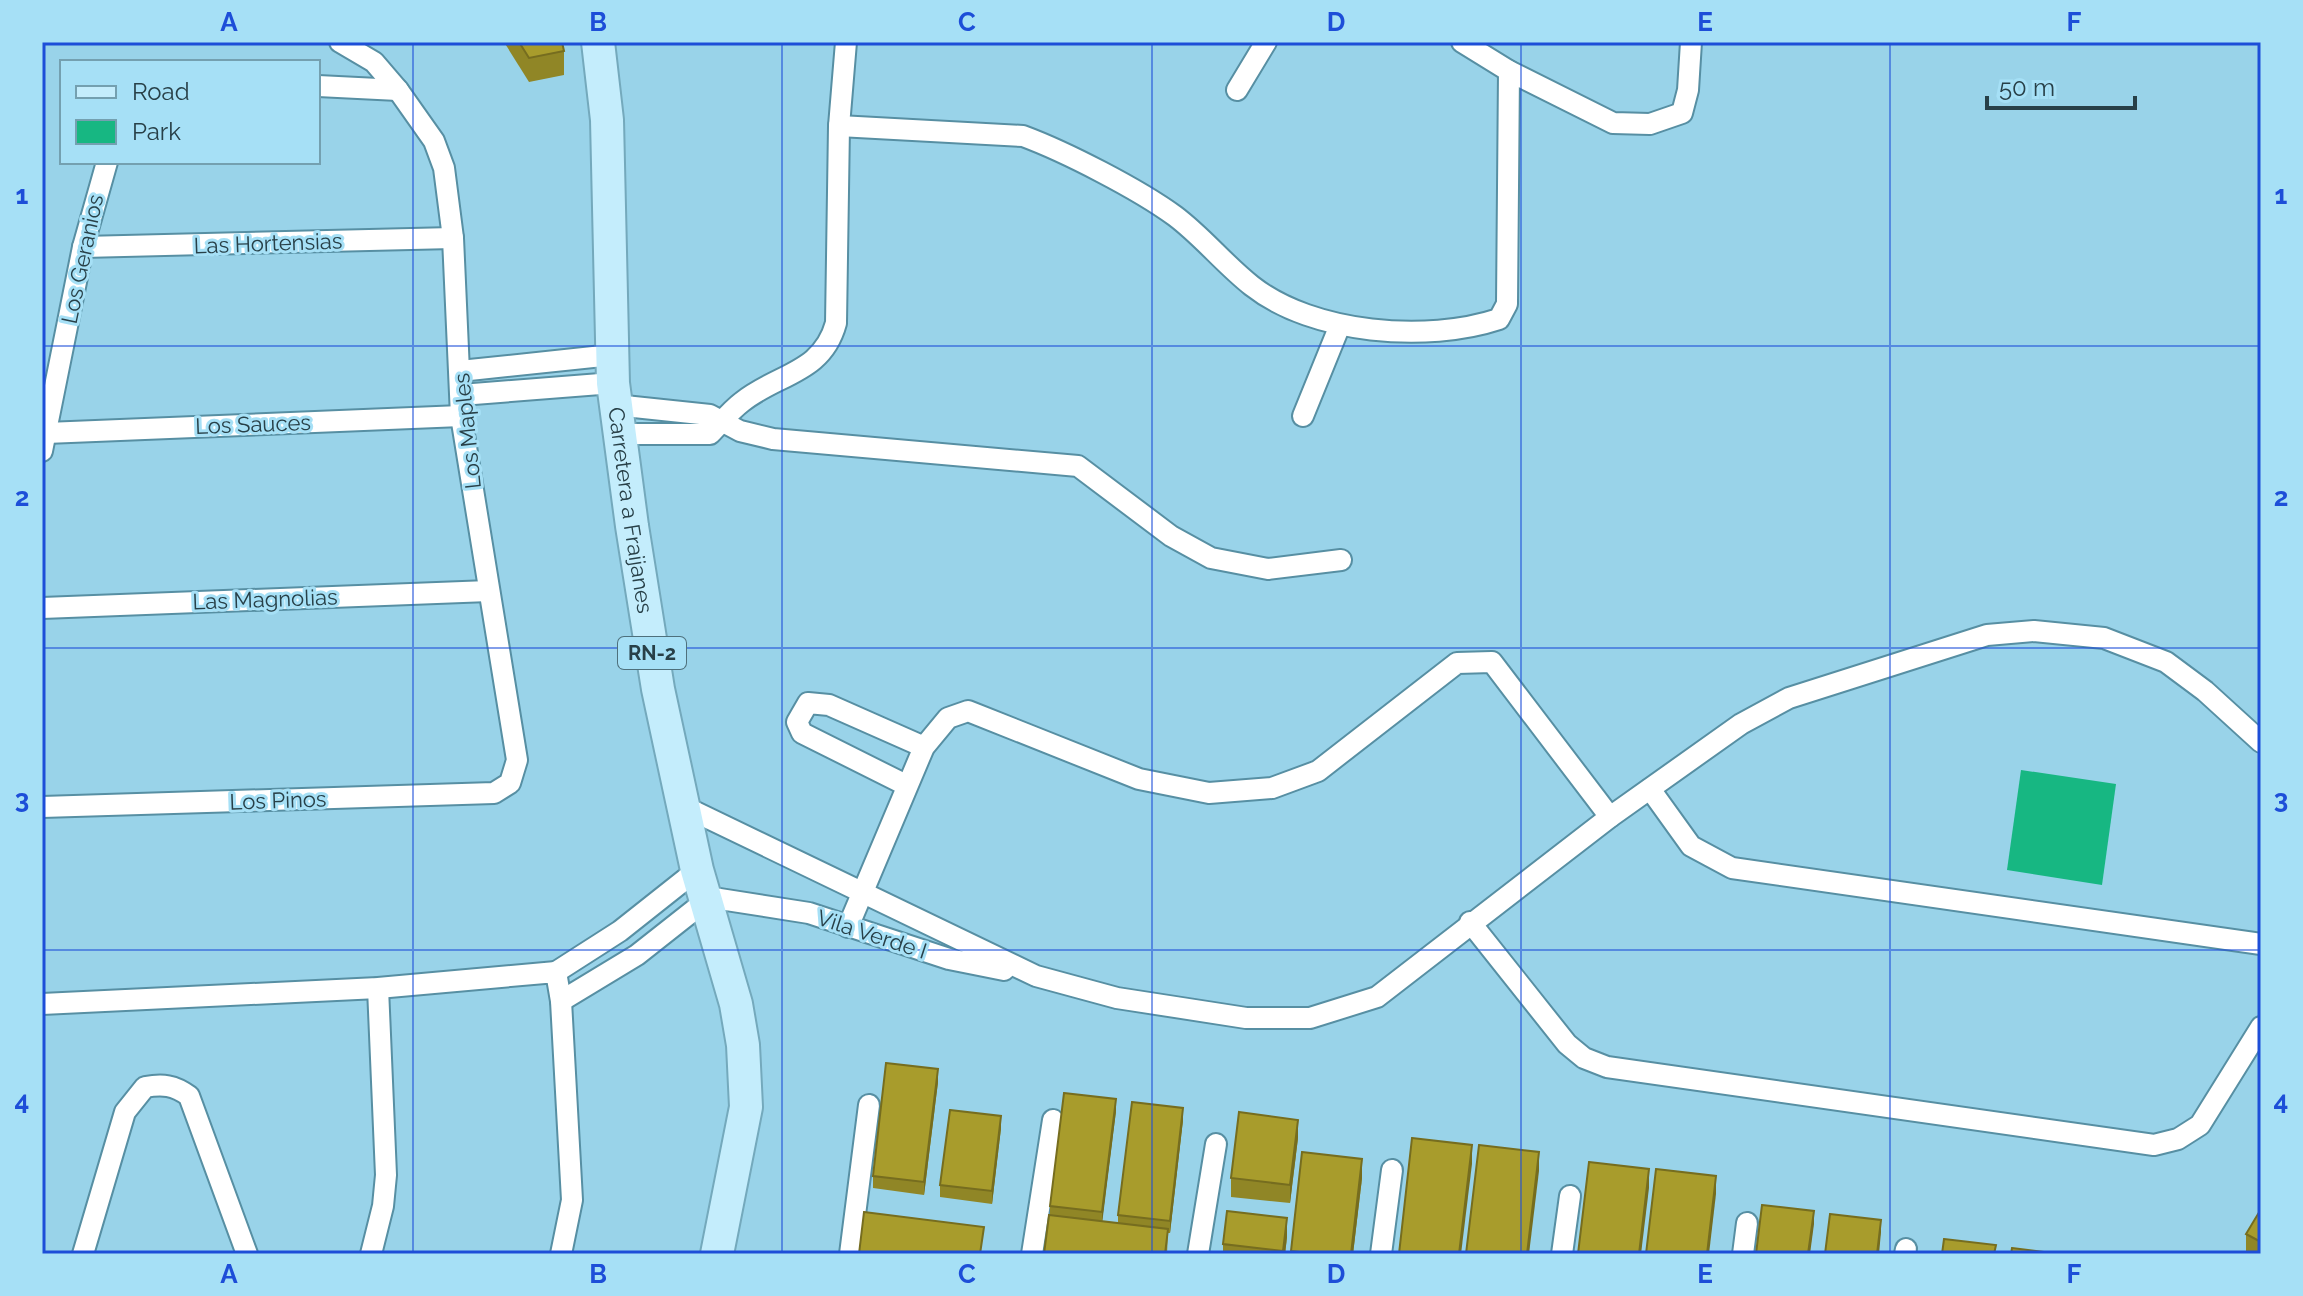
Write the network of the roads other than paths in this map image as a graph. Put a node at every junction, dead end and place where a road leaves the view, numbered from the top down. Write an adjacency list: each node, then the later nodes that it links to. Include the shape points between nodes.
1 (340, 42): 9 (street, Los Maples, via 374,62)
2 (598, 42): 17 (main road, Carretera a Fraijanes / RN-2, via 607,120)
3 (846, 42): 11 (street)
4 (1266, 42): 10 (street)
5 (1462, 42): 7 (street)
6 (1691, 42): 7 (street, via 1682,113 1650,124 1613,123)
7 (1509, 71): 15 (street, via 1507,304 1499,319 1406,331)
8 (320, 86): 9 (street)
9 (398, 90): 13 (street, Los Maples, via 439,154)
10 (1237, 90)
11 (839, 126): 15 (street, via 1023,136 1048,145 1172,214 1252,287); 20 (street, via 836,323 830,344 809,364 742,401)
12 (106, 164): 14 (street, Los Geranios)
13 (453, 238): 14 (street, Las Hortensias); 16 (street, Los Maples)
14 (83, 247): 21 (street, Los Geranios)
15 (1340, 325): 19 (street)
16 (460, 371): 17 (street); 18 (street, Los Maples)
17 (615, 394): 18 (street, Los Sauces); 20 (street, via 710,415); 20 (street, via 710,434); 30 (main road, Carretera a Fraijanes / RN-2, via 658,689)
18 (461, 405): 21 (street, Los Sauces); 23 (street, Los Maples)
19 (1303, 416)
20 (720, 424): 22 (street, via 773,439 1078,466 1171,536 1211,558 1268,569)
21 (44, 442)
22 (1341, 560)
23 (489, 591): 24 (street, Las Magnolias); 27 (street, Los Maples, via 517,760)
24 (42, 608)
25 (2261, 742): 29 (street, via 2166,662 2104,638 2018,632 1987,635 1789,698 1741,724)
26 (924, 747): 28 (street); 28 (street, via 829,705 808,703 797,722 802,733); 32 (street, via 948,718 968,711 1139,779 1209,793 1272,788 1318,771 1457,663 1492,662)
27 (510, 783): 31 (street, Los Pinos, via 494,793)
28 (906, 785): 34 (street)
29 (1650, 789): 32 (street); 37 (street, via 1691,846 1732,868)
30 (683, 806): 33 (main road, Carretera a Fraijanes / RN-2); 34 (street)
31 (42, 807)
32 (1610, 817): 35 (street)
33 (704, 889): 36 (street, Vila Verde I); 38 (street, via 620,931); 41 (street, via 637,955); 54 (main road, Carretera a Fraijanes / RN-2, via 736,1004 746,1107)
34 (863, 895): 36 (street); 39 (street)
35 (1470, 922): 39 (street, via 1377,997 1310,1018 1246,1018 1117,998); 43 (street, via 1567,1044 1607,1067 2154,1145 2178,1139 2200,1125)
36 (848, 927): 39 (street, Vila Verde I, via 949,959)
37 (2261, 944)
38 (556, 972): 40 (street); 41 (street)
39 (1036, 976)
40 (378, 988): 42 (street); 52 (street, via 386,1175)
41 (561, 1001): 53 (street, via 572,1200)
42 (42, 1004)
43 (2261, 1027)
44 (869, 1105): 55 (street)
45 (1053, 1120): 56 (street)
46 (1216, 1144): 57 (street)
47 (1392, 1170): 58 (street)
48 (1570, 1196): 59 (street)
49 (1747, 1223): 60 (street)
50 (83, 1254): 51 (street, via 125,1112 145,1087 162,1085 189,1096)
51 (247, 1254)
52 (371, 1254)
53 (561, 1254)
54 (717, 1254)
55 (850, 1254)
56 (1032, 1254)
57 (1198, 1254)
58 (1381, 1254)
59 (1562, 1254)
60 (1743, 1254)

